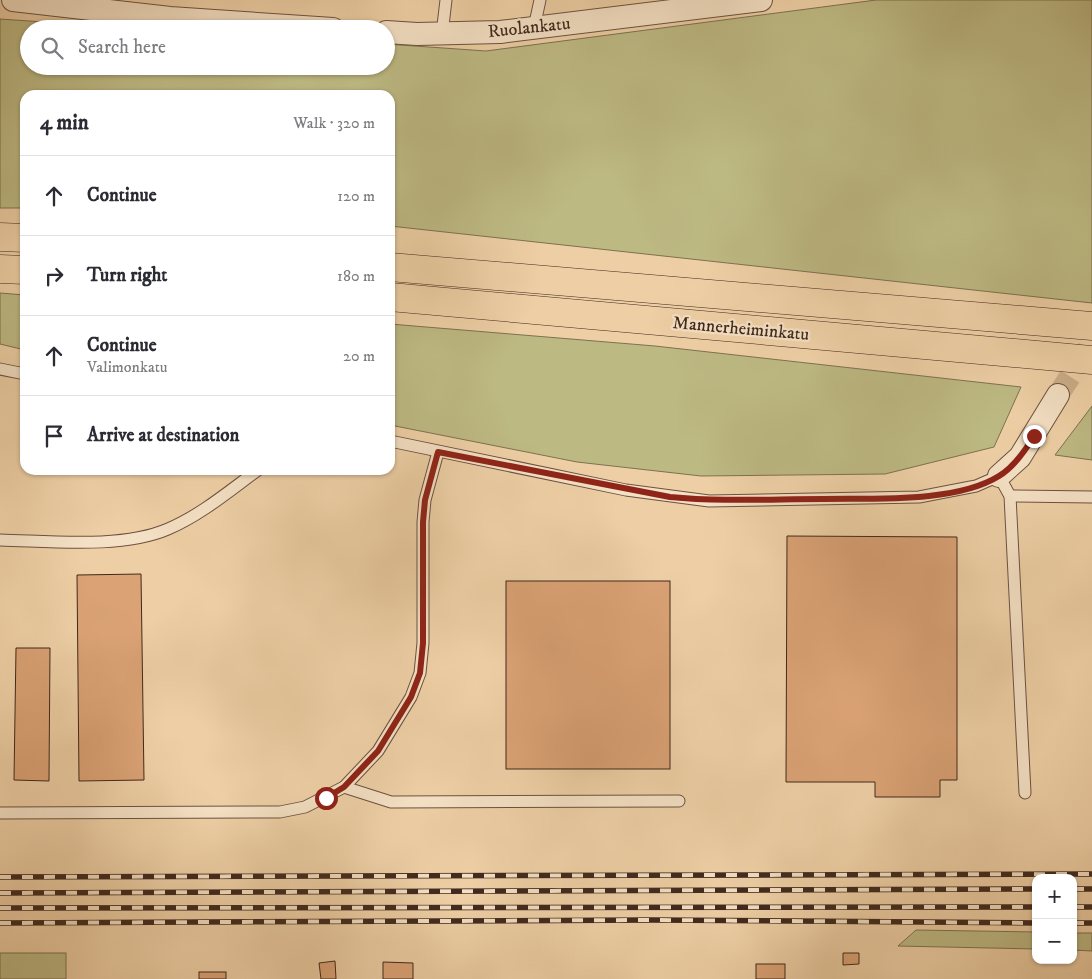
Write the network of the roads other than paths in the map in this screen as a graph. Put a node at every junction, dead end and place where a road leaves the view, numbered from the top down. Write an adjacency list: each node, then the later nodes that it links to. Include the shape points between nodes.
1 (13, 0): 6 (street)
2 (446, 0): 9 (lane)
3 (540, 0): 7 (lane)
4 (761, 0): 5 (street, Ruolankatu)
5 (683, 5): 7 (street, Ruolankatu)
6 (200, 20)
7 (534, 28): 9 (street, Ruolankatu)
8 (395, 32): 9 (street, Ruolankatu)
9 (442, 34)
10 (0, 237): 11 (main road)
11 (20, 238)
12 (395, 267): 16 (main road, Mannerheiminkatu)
13 (0, 269): 14 (main road)
14 (20, 270)
15 (395, 297): 17 (main road, Mannerheiminkatu)
16 (1092, 326)
17 (1092, 360)
18 (0, 369): 19 (lane)
19 (20, 373)
20 (1058, 395): 24 (street, via 1020,457)
21 (395, 442): 22 (lane)
22 (438, 452): 24 (lane, via 626,490 709,501 919,497 976,486); 28 (lane, via 425,500 423,522 420,673 411,697 378,751)
23 (251, 475): 27 (lane, via 197,514 167,530 135,538 89,542)
24 (999, 476): 25 (lane)
25 (1010, 496): 26 (lane); 29 (lane)
26 (1092, 497)
27 (0, 540)
28 (344, 787): 30 (lane, via 391,802); 31 (lane, via 305,807 280,812)
29 (1024, 793)
30 (679, 802)
31 (0, 813)

